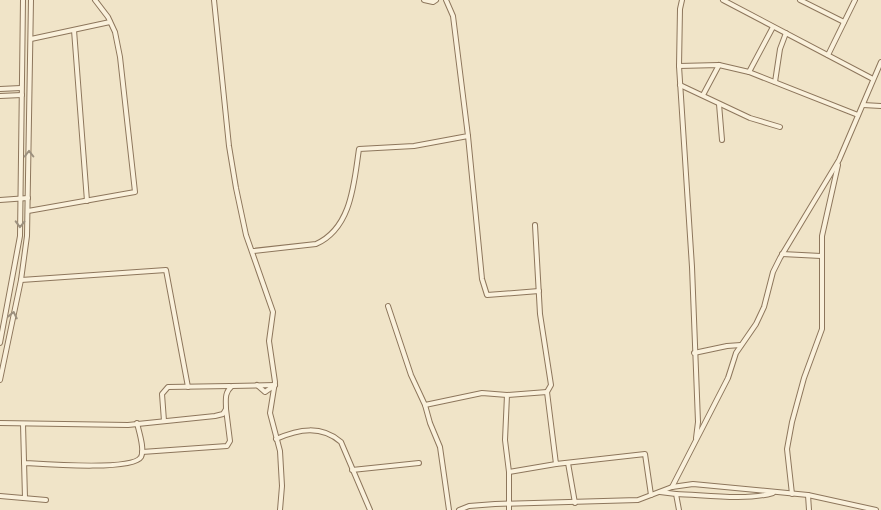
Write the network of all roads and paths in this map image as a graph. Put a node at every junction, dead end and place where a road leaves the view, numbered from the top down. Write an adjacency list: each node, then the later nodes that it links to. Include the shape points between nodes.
1 (23, 0): 18 (street)
2 (30, 0): 17 (street)
3 (95, 0): 12 (street)
4 (214, 0): 49 (street, via 229,146 246,234)
5 (424, 0): 6 (street)
6 (436, 0)
7 (446, 0): 40 (street, via 453,16)
8 (682, 0): 22 (street)
9 (723, 0): 14 (street)
10 (800, 0): 13 (street)
11 (855, 0): 13 (street)
12 (110, 22): 15 (street); 46 (street, via 120,57 136,192)
13 (844, 22): 19 (street)
14 (773, 27): 16 (street); 24 (street)
15 (74, 30): 17 (street); 46 (street)
16 (786, 33): 19 (street); 26 (street, via 780,49)
17 (31, 36): 18 (street); 23 (street)
18 (23, 39): 27 (street)
19 (828, 56): 25 (street)
20 (881, 62): 25 (street)
21 (719, 65): 22 (street); 24 (street); 33 (street)
22 (678, 66): 28 (street)
23 (30, 72): 27 (street); 43 (street, one-way to 23)
24 (749, 72): 26 (street)
25 (874, 79): 36 (street)
26 (776, 82): 38 (street)
27 (22, 83): 30 (street)
28 (680, 85): 33 (street); 59 (street)
29 (14, 88): 30 (street); 31 (street); 34 (street)
30 (22, 88): 32 (street)
31 (0, 89)
32 (22, 95): 34 (street); 44 (street)
33 (703, 95): 35 (street)
34 (1, 96)
35 (720, 104): 39 (street); 41 (street)
36 (864, 105): 37 (street); 38 (street)
37 (881, 106)
38 (858, 115): 42 (street)
39 (780, 127)
40 (468, 136): 49 (street, via 414,146 360,149 346,214 325,240 316,244); 53 (street, via 482,279 487,295)
41 (722, 140)
42 (838, 163): 50 (street); 51 (street, via 824,217)
43 (28, 198): 44 (street); 47 (street)
44 (20, 199): 45 (street); 56 (street, one-way to 56, via 20,236)
45 (0, 200)
46 (87, 201): 47 (street)
47 (28, 211): 52 (street)
48 (534, 225): 53 (street)
49 (253, 251): 61 (street, via 273,312 269,341)
50 (782, 254): 51 (street); 58 (street, via 773,272 764,307)
51 (821, 256): 86 (street, via 822,329 804,378 787,449)
52 (21, 280): 60 (street, one-way to 52); 63 (street, via 166,270)
53 (539, 291): 64 (street, via 551,385)
54 (388, 306): 66 (street, via 411,375)
55 (0, 311): 56 (street)
56 (6, 312): 57 (street)
57 (0, 343)
58 (741, 345): 59 (street); 73 (street)
59 (694, 353): 73 (street, via 698,422)
60 (0, 380)
61 (275, 385): 62 (street); 72 (street, via 270,413)
62 (232, 386): 63 (street); 67 (street, via 225,396)
63 (188, 387): 68 (street, via 168,387 162,394)
64 (547, 392): 65 (street); 78 (street)
65 (507, 395): 66 (street, via 482,393); 80 (street, via 505,440)
66 (426, 405): 96 (street, via 440,447)
67 (226, 409): 68 (street, via 223,414 215,416); 74 (street, via 230,441 227,446)
68 (164, 420): 71 (street)
69 (0, 423): 70 (street)
70 (23, 424): 71 (street); 75 (street)
71 (137, 424): 74 (street)
72 (276, 439): 79 (street, via 308,430 330,435 341,442); 94 (street, via 282,486)
73 (695, 443): 81 (street)
74 (141, 451): 75 (street, via 135,463)
75 (24, 463): 89 (street)
76 (419, 463): 79 (street)
77 (568, 463): 78 (street); 84 (street, via 645,454); 91 (street)
78 (556, 464): 80 (street)
79 (352, 470): 95 (street)
80 (509, 472): 92 (street)
81 (672, 487): 82 (street); 83 (street, via 700,485)
82 (658, 492): 84 (street); 85 (street)
83 (775, 493): 85 (street, via 765,496); 86 (street)
84 (651, 494): 91 (street, via 638,500)
85 (676, 494): 99 (street)
86 (792, 494): 87 (street)
87 (808, 495): 93 (street); 100 (street)
88 (0, 496): 89 (street)
89 (25, 498): 90 (street)
90 (46, 500)
91 (575, 503): 92 (street)
92 (509, 504): 97 (street, via 469,506); 98 (street)
93 (858, 508): 101 (street)
94 (280, 510)
95 (370, 510)
96 (449, 510)
97 (459, 510)
98 (509, 510)
99 (679, 510)
100 (809, 510)
101 (876, 510)

